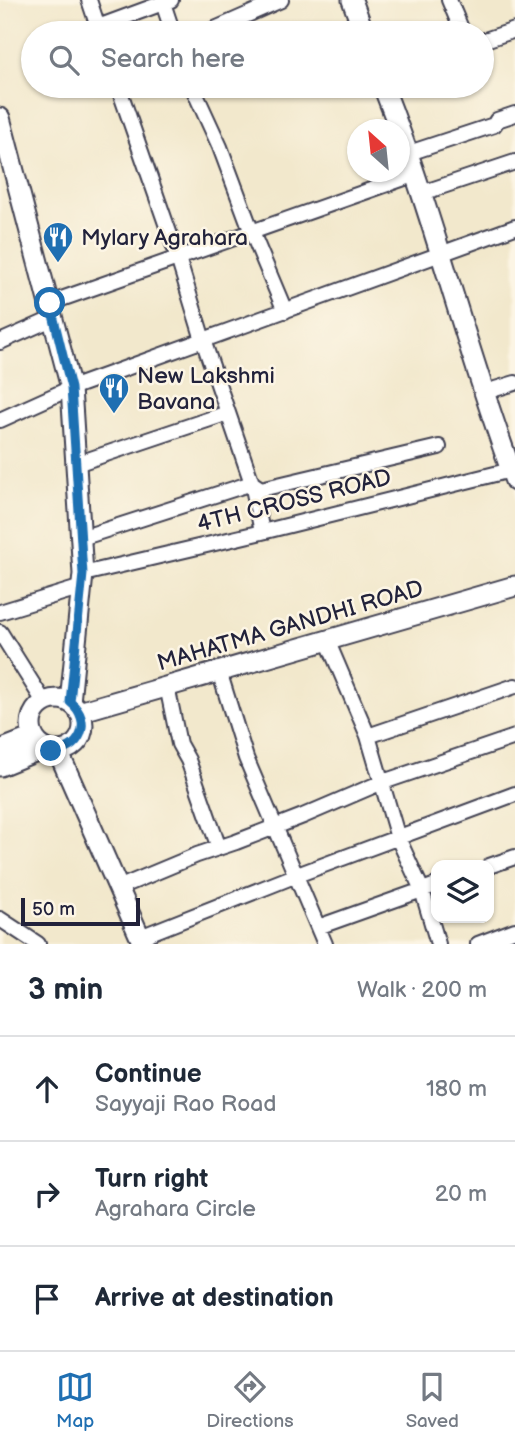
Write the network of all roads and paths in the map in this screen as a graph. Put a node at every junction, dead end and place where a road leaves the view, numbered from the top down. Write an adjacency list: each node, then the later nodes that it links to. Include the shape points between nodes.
1 (89, 0): 6 (street)
2 (281, 0): 9 (street)
3 (352, 0): 10 (main road)
4 (449, 0): 11 (street)
5 (167, 1): 7 (street); 8 (street)
6 (96, 21)
7 (120, 21)
8 (171, 21)
9 (233, 21)
10 (360, 21)
11 (458, 21)
12 (515, 30): 13 (street)
13 (494, 37)
14 (122, 98): 29 (street)
15 (198, 98): 27 (street)
16 (388, 98): 19 (main road)
17 (515, 114): 20 (street)
18 (0, 118): 23 (main road)
19 (396, 119)
20 (410, 153)
21 (410, 156): 24 (main road)
22 (515, 162): 25 (street)
23 (6, 167): 30 (main road)
24 (416, 174): 25 (main road); 27 (street)
25 (422, 194): 28 (main road)
26 (515, 227): 28 (street)
27 (251, 230): 29 (street); 31 (street)
28 (439, 253): 31 (street); 36 (main road)
29 (178, 258): 30 (street); 32 (street)
30 (52, 311): 33 (street); 35 (main road)
31 (285, 311): 32 (street)
32 (203, 340): 35 (street); 37 (street)
33 (0, 342)
34 (515, 383): 36 (street)
35 (71, 388): 38 (street); 40 (main road)
36 (485, 392): 41 (main road)
37 (228, 413): 40 (street); 42 (street)
38 (0, 420)
39 (439, 447): 42 (street, via 261,489)
40 (76, 464): 44 (main road)
41 (514, 473): 43 (street, 4TH CROSS ROAD)
42 (252, 483): 43 (street); 44 (street)
43 (262, 533): 45 (street, 4TH CROSS ROAD)
44 (81, 538): 45 (main road)
45 (83, 581): 47 (street, 4TH CROSS ROAD); 54 (main road)
46 (515, 586): 49 (main road, MAHATMA GANDHI ROAD)
47 (0, 612)
48 (0, 632): 53 (street)
49 (327, 640): 50 (main road, MAHATMA GANDHI ROAD); 55 (street)
50 (219, 671): 51 (main road, MAHATMA GANDHI ROAD); 62 (street, via 246,758)
51 (167, 686): 54 (main road, MAHATMA GANDHI ROAD); 64 (street, via 179,744)
52 (515, 687): 55 (street)
53 (44, 702): 54 (main road, via 61,699); 57 (main road, via 31,721)
54 (75, 707): 57 (main road, via 83,720 80,738 74,745)
55 (368, 736): 60 (street)
56 (515, 737): 60 (street)
57 (45, 746): 58 (main road); 59 (main road); 69 (main road)
58 (0, 750)
59 (0, 766)
60 (380, 783): 62 (street); 63 (street)
61 (515, 794): 63 (street)
62 (276, 826): 64 (street); 67 (street)
63 (398, 838): 67 (street); 70 (street)
64 (219, 848): 69 (street)
65 (515, 857): 66 (street)
66 (494, 864)
67 (297, 875): 72 (street); 74 (street)
68 (431, 887): 70 (street)
69 (118, 888): 74 (main road)
70 (422, 890): 72 (street); 77 (street)
71 (0, 919): 75 (street)
72 (318, 927): 76 (street)
73 (515, 930): 78 (street)
74 (141, 941)
75 (38, 944)
76 (325, 944)
77 (438, 944)
78 (478, 944)

